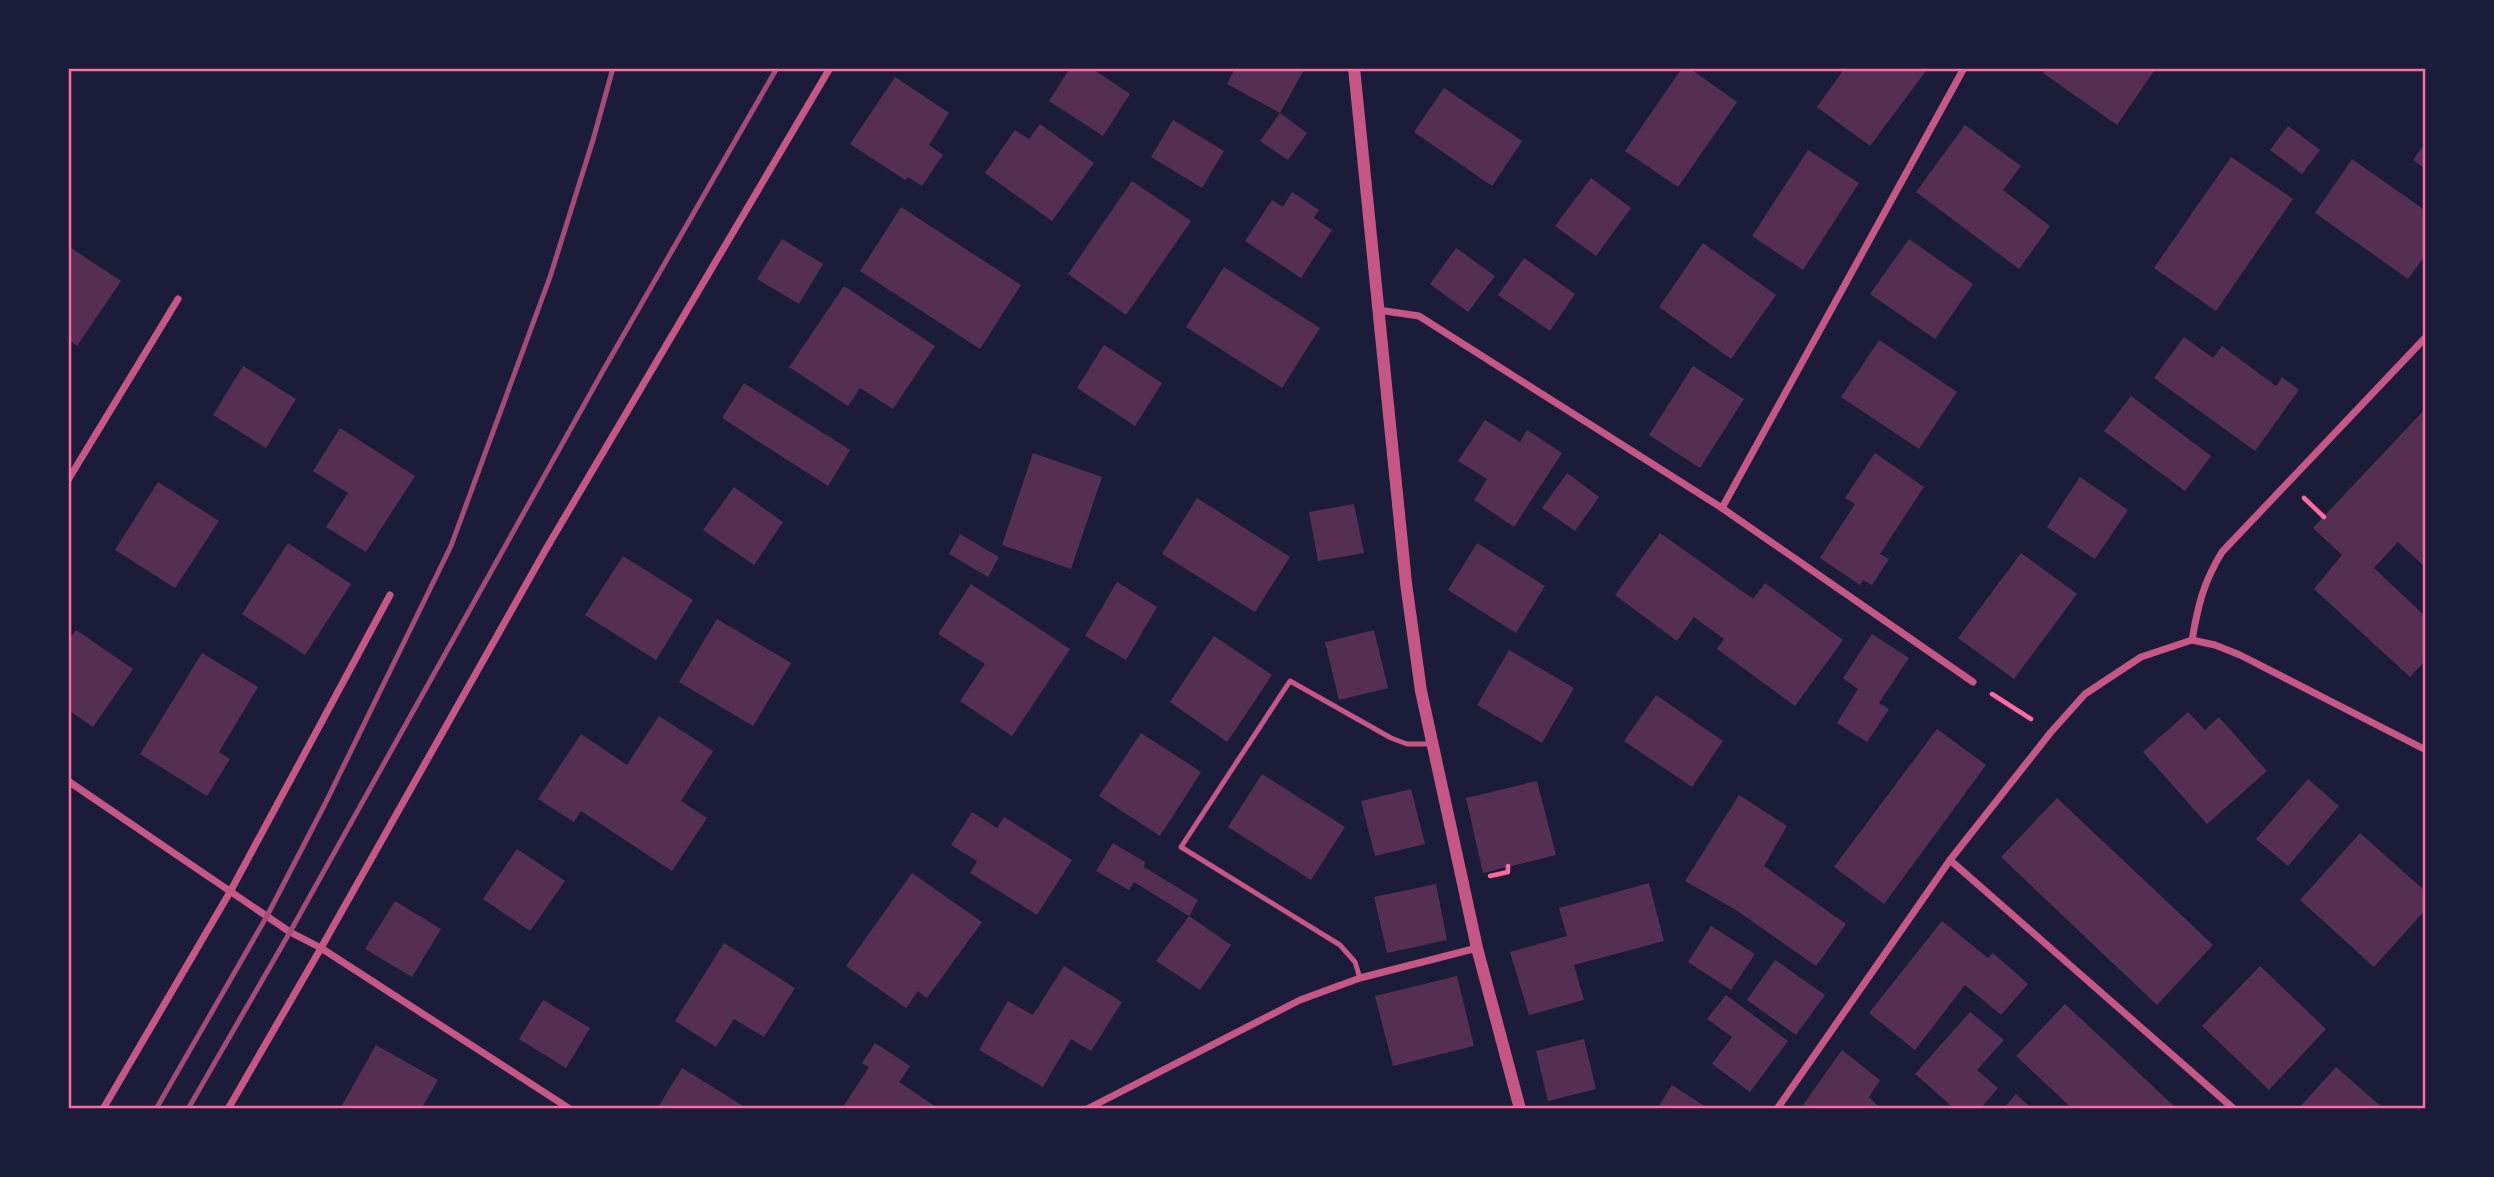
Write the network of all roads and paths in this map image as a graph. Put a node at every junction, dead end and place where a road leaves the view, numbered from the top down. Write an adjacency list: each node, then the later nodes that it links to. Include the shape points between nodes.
1 (830, 68): 18 (street, via 546,549)
2 (1353, 68): 5 (street)
3 (1964, 68): 8 (street)
4 (178, 299): 7 (street)
5 (1378, 310): 8 (street, via 1419,316); 13 (street, via 1406,583)
6 (2426, 337): 10 (street, via 2222,552 2204,585)
7 (68, 480)
8 (1722, 508): 11 (street)
9 (390, 595): 17 (street)
10 (2192, 640): 12 (street, via 2141,657 2112,674 2085,694); 14 (street, via 2240,655)
11 (1973, 682): 12 (path)
12 (2051, 732): 16 (street)
13 (1431, 744): 19 (street); 20 (lane, via 1407,744 1391,738 1290,681 1181,847 1340,945 1355,962)
14 (2426, 750)
15 (68, 781): 17 (street)
16 (1950, 860): 21 (street); 27 (street)
17 (230, 892): 18 (street); 22 (street)
18 (321, 948): 23 (street); 24 (street)
19 (1476, 948): 20 (street); 26 (street)
20 (1360, 978): 25 (street, via 1300,1000)
21 (1781, 1107)
22 (103, 1109)
23 (228, 1109)
24 (570, 1109)
25 (1087, 1109)
26 (1520, 1109)
27 (2234, 1109)

